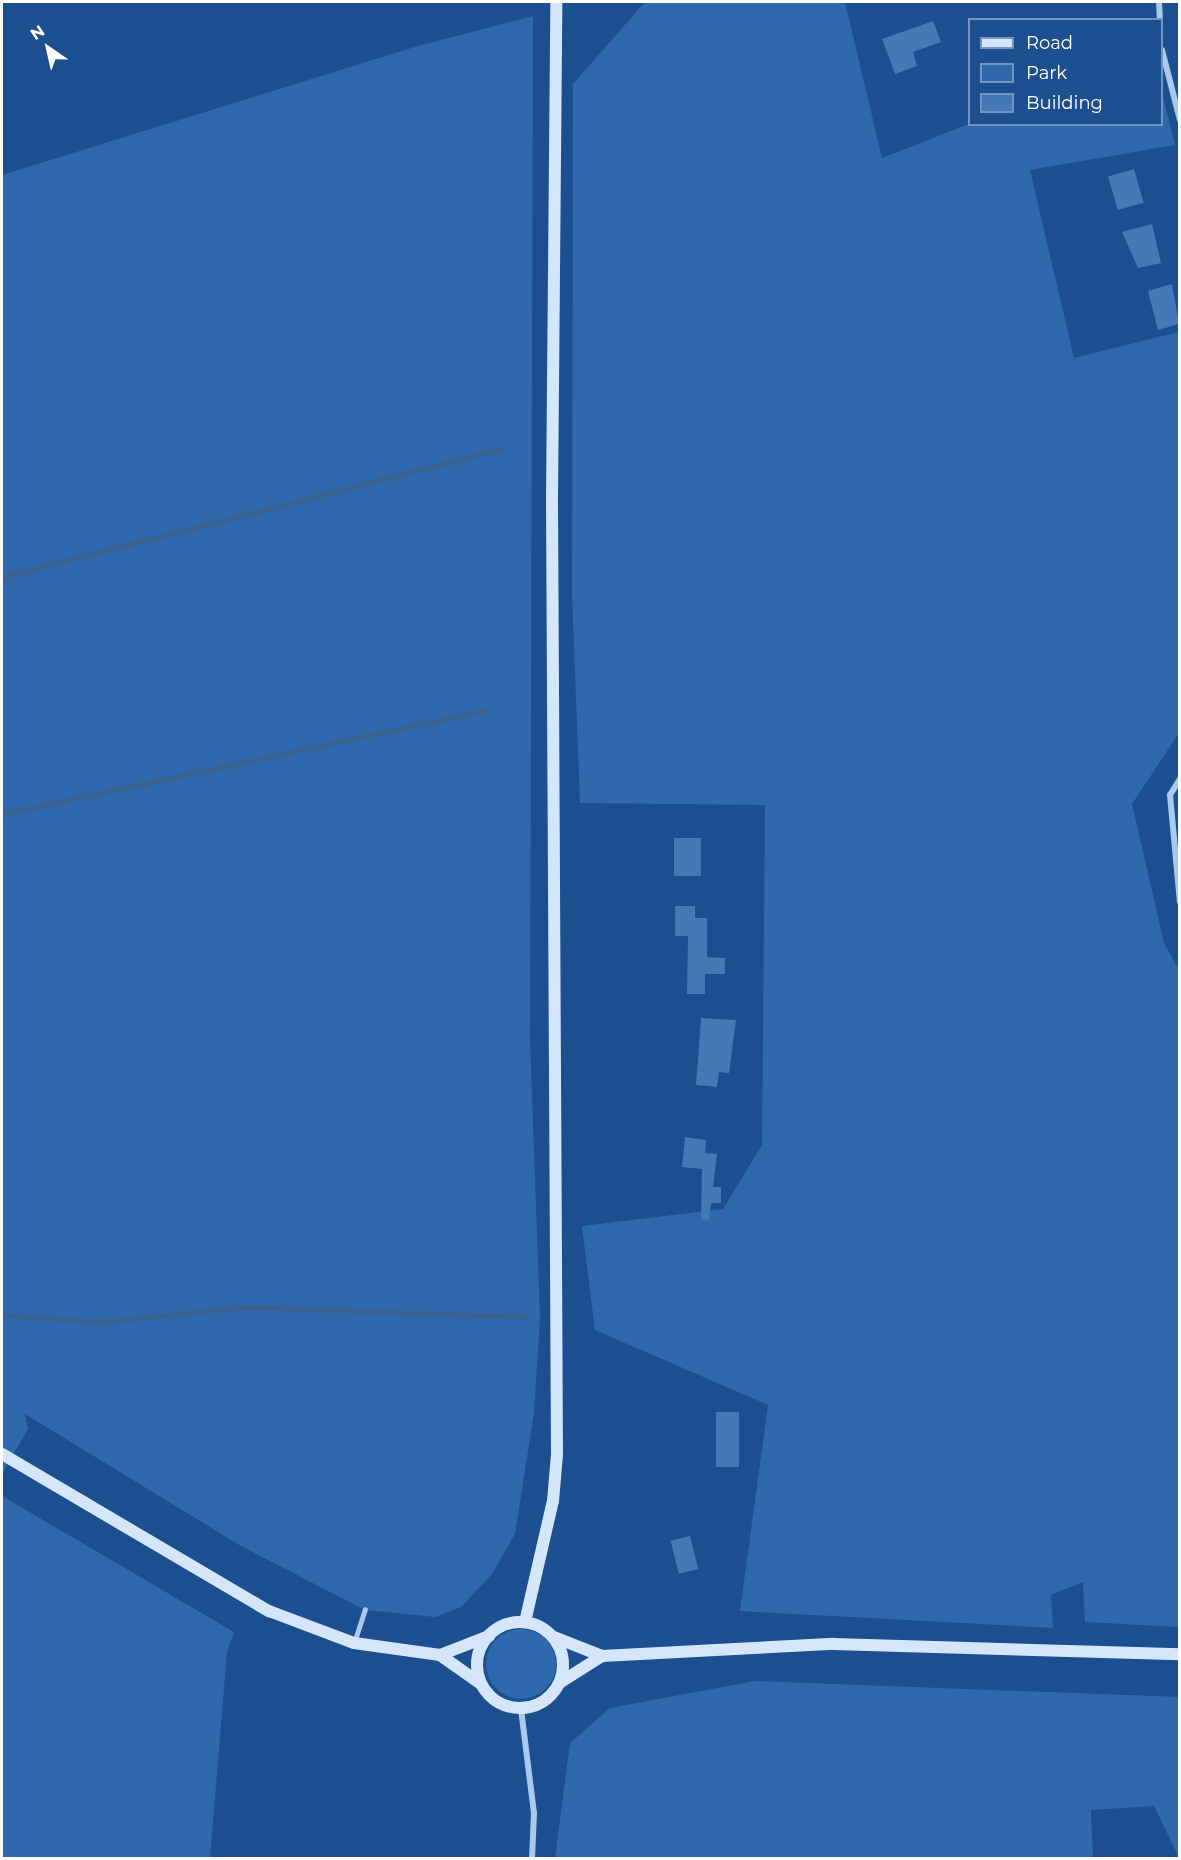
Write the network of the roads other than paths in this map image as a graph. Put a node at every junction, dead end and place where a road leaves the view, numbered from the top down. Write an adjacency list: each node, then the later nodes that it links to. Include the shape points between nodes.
1 (556, 2): 10 (street, via 552,501 557,1454 553,1501)
2 (1159, 2): 3 (street)
3 (1160, 18)
4 (1163, 58): 5 (street)
5 (1179, 120)
6 (1179, 779): 7 (street, via 1170,795)
7 (1179, 902)
8 (2, 1454): 13 (street, via 269,1611)
9 (365, 1610): 13 (lane)
10 (525, 1622): 11 (street); 12 (street)
11 (489, 1636): 14 (street); 18 (street, via 477,1659)
12 (554, 1637): 16 (street); 17 (street, via 563,1657)
13 (354, 1643): 14 (street)
14 (440, 1654): 18 (street)
15 (1179, 1654): 16 (street, via 834,1644)
16 (602, 1656): 17 (street)
17 (561, 1682): 19 (street, via 545,1701)
18 (481, 1684): 19 (street, via 497,1702)
19 (521, 1709): 20 (street, via 534,1813)
20 (532, 1858)

